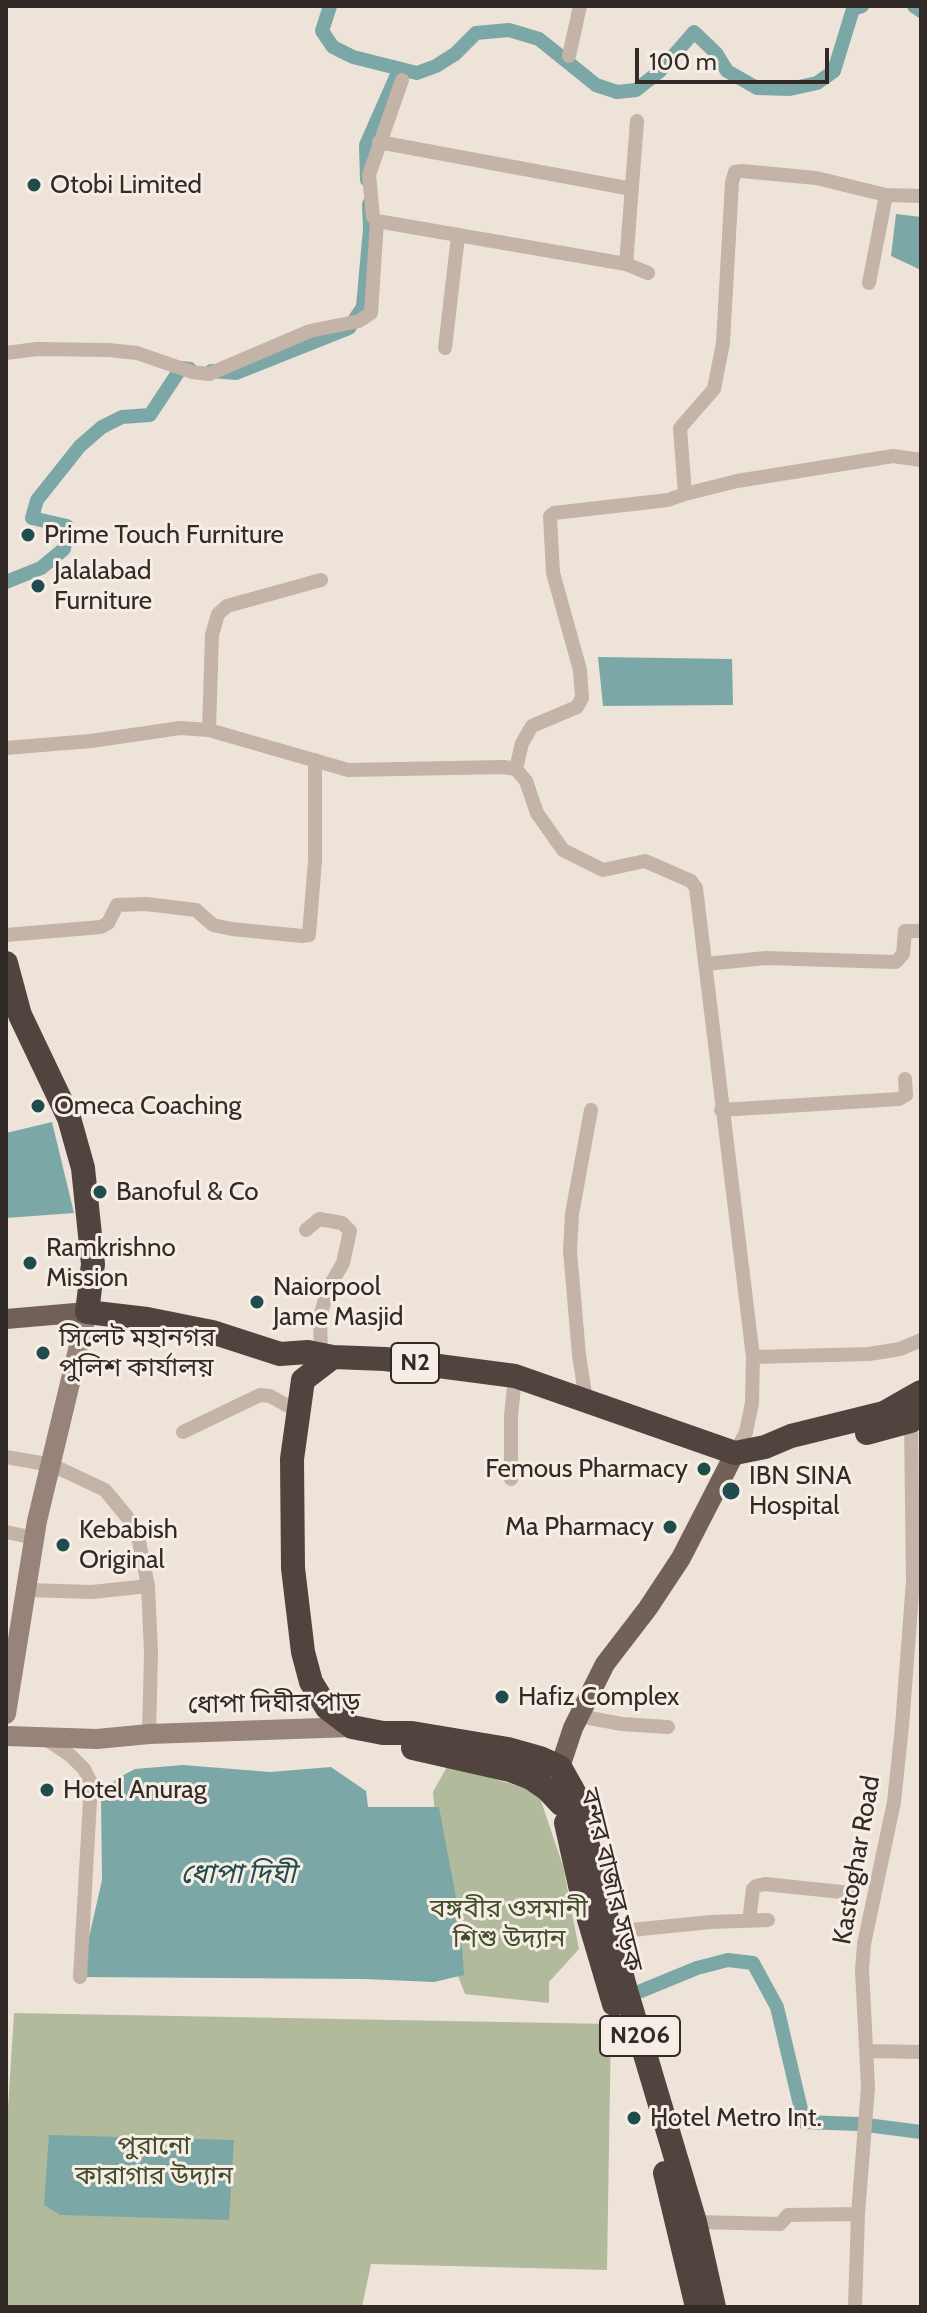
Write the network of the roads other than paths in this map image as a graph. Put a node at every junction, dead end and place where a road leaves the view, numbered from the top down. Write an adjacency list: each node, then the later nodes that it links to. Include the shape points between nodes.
1 (580, 6): 2 (street)
2 (569, 56)
3 (402, 80): 5 (street)
4 (637, 121): 6 (street)
5 (379, 142): 6 (street); 9 (street, via 369,175)
6 (632, 189): 11 (street)
7 (886, 195): 8 (street); 13 (street); 17 (street, via 816,178 735,172 723,343 714,389 680,428)
8 (921, 196)
9 (377, 221): 10 (street); 15 (street, via 371,313 359,321 310,331 209,374 109,350)
10 (458, 236): 11 (street); 14 (street)
11 (626, 264): 12 (street)
12 (648, 273)
13 (869, 283)
14 (445, 348)
15 (6, 353)
16 (921, 460): 17 (street, via 893,456)
17 (685, 494): 22 (street, via 550,516 553,573 580,670 582,698 577,707 532,726)
18 (321, 580): 19 (street, via 227,606 218,614 212,635)
19 (209, 730): 20 (street, via 180,728); 21 (street)
20 (6, 748)
21 (315, 760): 22 (street, via 348,770); 24 (street, via 309,935 232,929 213,925 196,910 146,904 117,905 101,927)
22 (516, 769): 25 (street, via 563,850 603,870 645,861 691,881)
23 (921, 931): 25 (street, via 905,931 903,954 896,962 766,958)
24 (6, 935)
25 (705, 964): 29 (street)
26 (8, 977): 31 (highway, via 20,1015 69,1118 83,1168 93,1264)
27 (905, 1079): 29 (street, via 906,1095 899,1099)
28 (591, 1110): 39 (street, via 570,1251)
29 (721, 1110): 36 (street)
30 (306, 1230): 35 (street, via 319,1219 342,1223 350,1231 320,1318)
31 (87, 1312): 32 (main road); 34 (highway, N2, via 199,1330); 45 (main road)
32 (6, 1319)
33 (921, 1340): 36 (street, via 869,1354)
34 (280, 1354): 35 (highway, N2); 38 (highway)
35 (327, 1356): 37 (highway, N2); 38 (highway)
36 (753, 1357): 43 (street, via 752,1403)
37 (515, 1376): 39 (highway, N2); 46 (street)
38 (303, 1380): 40 (highway)
39 (586, 1400): 43 (highway, N2)
40 (297, 1411): 42 (street, via 260,1395); 54 (highway, via 293,1568 303,1652 311,1682 327,1708)
41 (918, 1413): 43 (highway, via 884,1413); 51 (street, Kastoghar Road)
42 (183, 1432)
43 (735, 1453): 53 (main road, বন্দর বাজার সড়ক, via 681,1558 605,1664)
44 (6, 1457): 45 (street)
45 (52, 1465): 48 (main road); 49 (street, via 105,1490 117,1503 138,1536)
46 (511, 1479)
47 (6, 1532): 48 (street)
48 (35, 1538): 50 (main road)
49 (148, 1586): 50 (street, via 92,1592); 56 (street)
50 (26, 1590): 52 (main road)
51 (916, 1614): 66 (street, Kastoghar Road, via 894,1802 864,1944)
52 (6, 1714)
53 (579, 1716): 55 (street); 59 (main road, বন্দর বাজার সড়ক)
54 (352, 1727): 56 (main road, ধোপা দিঘীর পাড়); 60 (highway, ধোপা দিঘীর পাড়, via 412,1733)
55 (668, 1727)
56 (149, 1734): 58 (main road, ধোপা দিঘীর পাড়)
57 (6, 1736): 58 (main road, ধোপা দিঘীর পাড়)
58 (45, 1739): 65 (street, via 71,1756 91,1783)
59 (569, 1740): 60 (main road, বন্দর বাজার সড়ক); 60 (main road)
60 (541, 1765): 64 (highway, N206, via 574,1792); 70 (highway, বন্দর বাজার সড়ক / N206, via 558,1781 596,1945 660,2153)
61 (851, 1893): 63 (street, via 756,1886)
62 (768, 1920): 63 (street)
63 (749, 1921): 64 (street)
64 (611, 1932): 69 (highway, N206)
65 (80, 1977)
66 (868, 2051): 67 (street); 68 (street, Kastoghar Road)
67 (921, 2052)
68 (858, 2214): 69 (street, via 788,2215 780,2224); 72 (street, Kastoghar Road)
69 (695, 2222): 71 (highway, N206)
70 (697, 2307)
71 (714, 2307)
72 (855, 2307)

